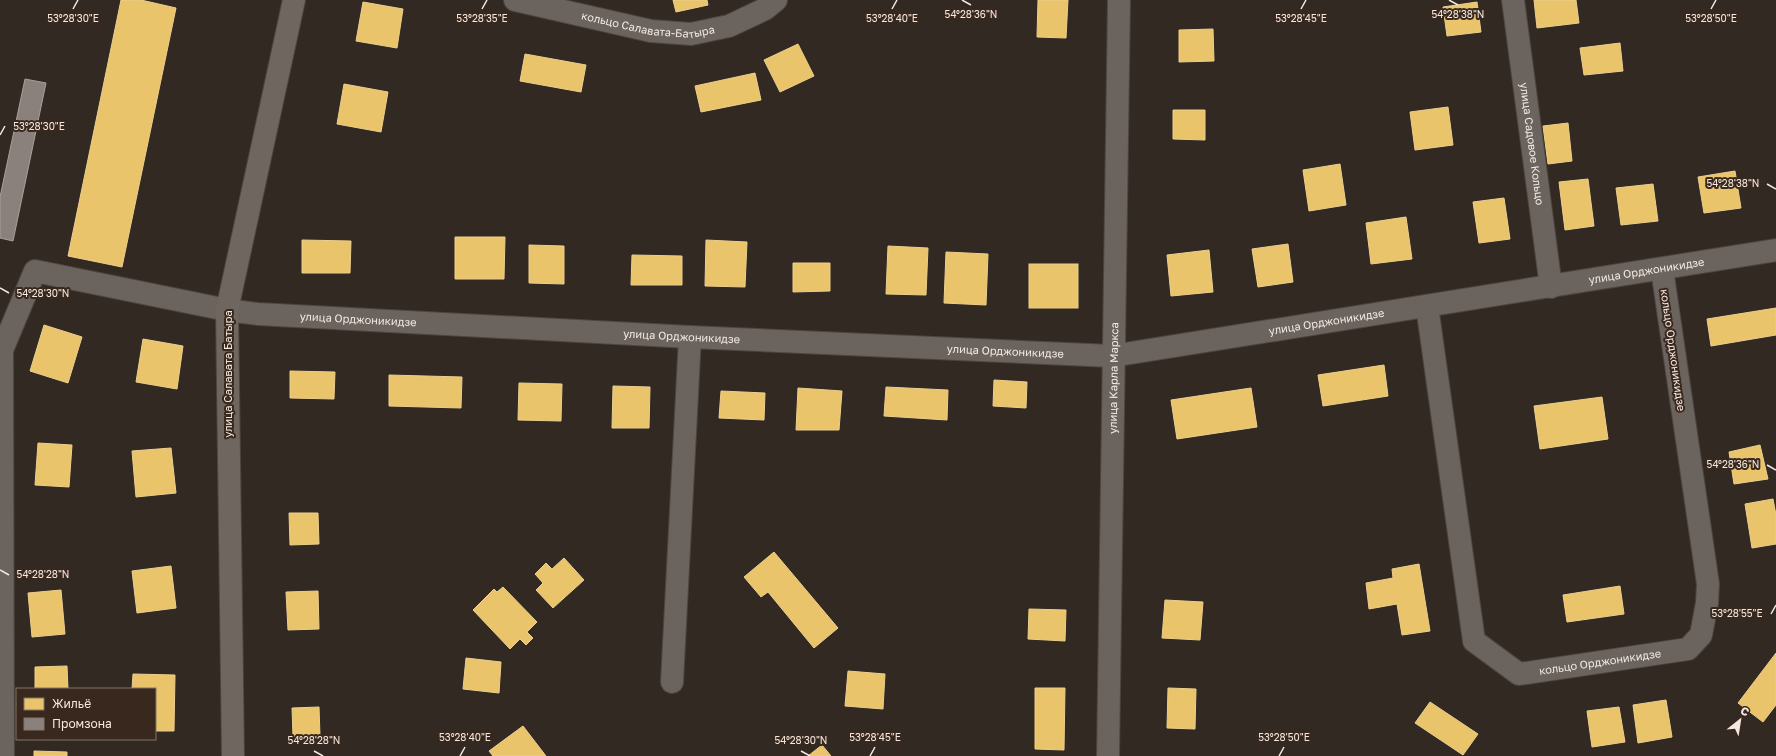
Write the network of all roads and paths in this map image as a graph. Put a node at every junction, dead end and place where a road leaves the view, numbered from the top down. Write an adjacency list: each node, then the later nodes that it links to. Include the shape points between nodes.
1 (294, 0): 10 (street, улица Салавата Батыра)
2 (515, 0): 3 (street, кольцо Салавата-Батыра, via 651,32 691,34 729,26 765,9)
3 (776, 0)
4 (1119, 0): 12 (street, улица Карла Маркса)
5 (1513, 0): 8 (street, улица Садовое Кольцо)
6 (1776, 250): 7 (street, улица Орджоникидзе)
7 (1662, 269): 8 (street, улица Орджоникидзе); 9 (street, кольцо Орджоникидзе, via 1708,584 1701,635 1688,649 1519,674 1474,641)
8 (1551, 287): 9 (street, улица Орджоникидзе)
9 (1427, 306): 12 (street, улица Орджоникидзе)
10 (227, 310): 11 (street, улица Орджоникидзе, via 258,314); 14 (street, улица Орджоникидзе, via 35,271 2,350); 15 (street, улица Салавата Батыра)
11 (690, 337): 12 (street, улица Орджоникидзе); 13 (street)
12 (1112, 356): 16 (street, улица Карла Маркса)
13 (672, 682)
14 (3, 756)
15 (233, 756)
16 (1108, 756)

